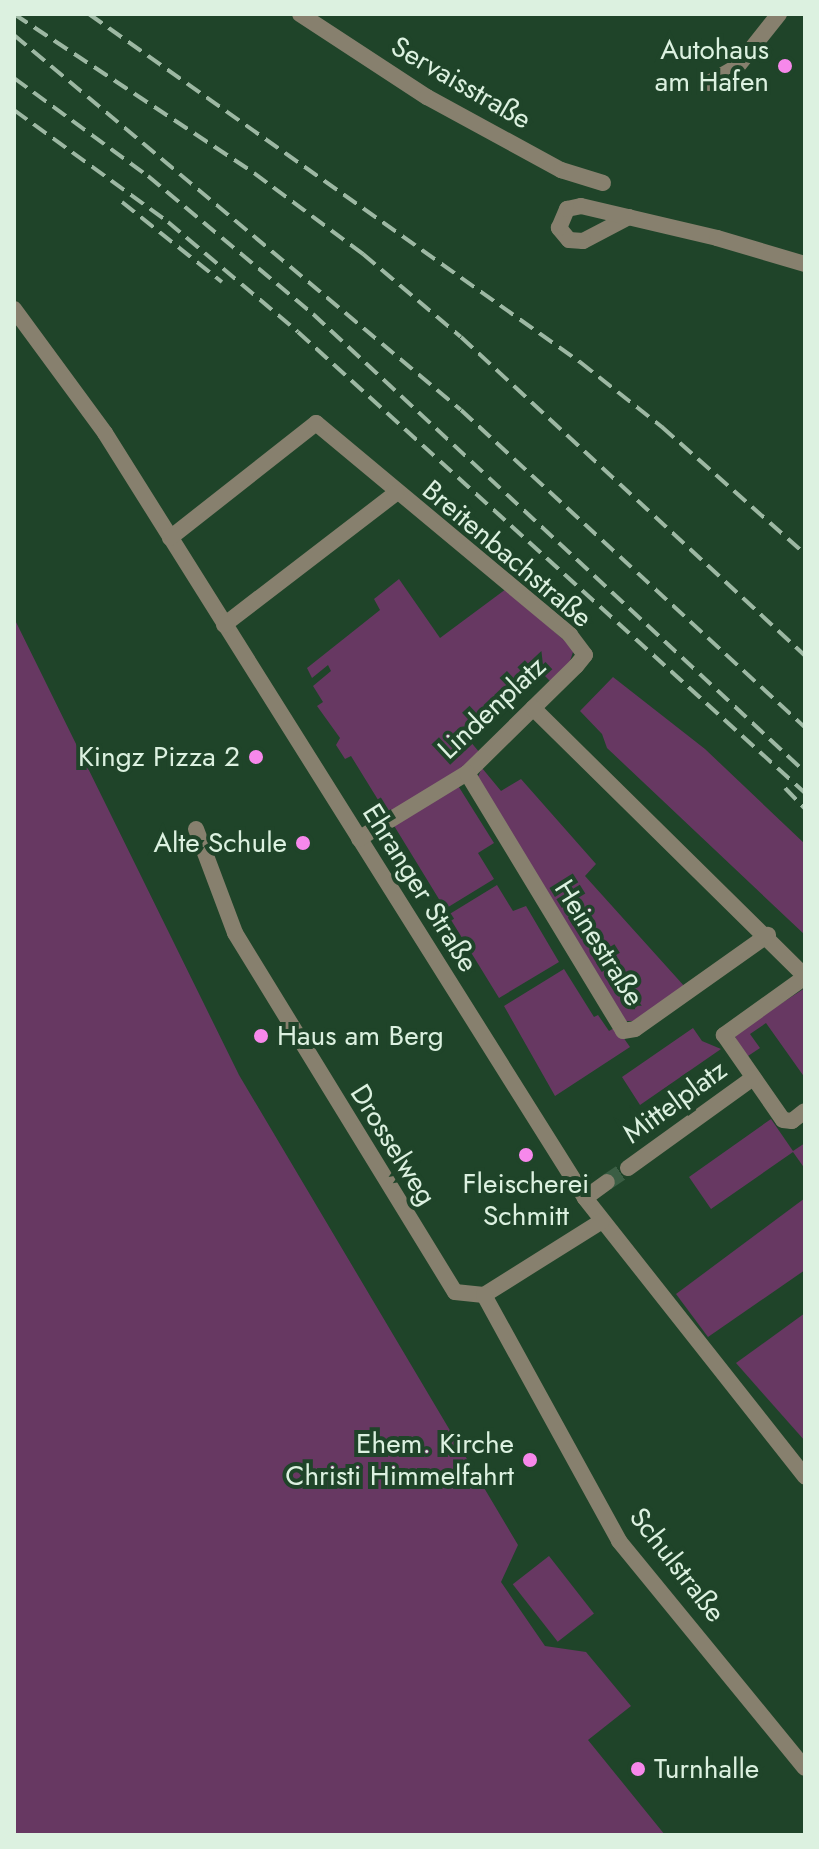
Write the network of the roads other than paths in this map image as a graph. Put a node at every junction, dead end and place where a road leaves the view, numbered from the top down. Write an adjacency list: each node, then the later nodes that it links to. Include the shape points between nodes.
1 (300, 14): 4 (street, Servaisstraße, via 427,97 561,170)
2 (779, 14): 3 (street, via 737,67)
3 (709, 83)
4 (603, 183)
5 (629, 217): 6 (street)
6 (805, 264)
7 (14, 309): 9 (street, Ehranger Straße, via 72,382)
8 (396, 493): 9 (street, Breitenbachstraße, via 316,423); 10 (street, Breitenbachstraße); 11 (street, Breitenbachstraße, via 570,635)
9 (170, 538): 10 (street, Ehranger Straße)
10 (224, 625): 15 (street, Ehranger Straße)
11 (585, 655): 12 (street, Lindenplatz)
12 (533, 708): 13 (street, Lindenplatz); 16 (street)
13 (467, 773): 15 (street, Lindenplatz); 16 (street, Heinestraße, via 623,1031 635,1029)
14 (196, 829): 24 (street, Drosselweg, via 235,933 444,1278 455,1292)
15 (359, 839): 22 (street, Ehranger Straße)
16 (768, 935): 17 (street)
17 (804, 976): 18 (street, Mittelplatz, via 726,1029)
18 (753, 1078): 19 (street, Mittelplatz, via 783,1120 792,1121); 20 (street, Mittelplatz)
19 (805, 1111)
20 (628, 1168)
21 (607, 1182): 22 (street)
22 (585, 1198): 23 (street, Ehranger Straße)
23 (602, 1221): 24 (street); 25 (street, Ehranger Straße)
24 (484, 1295): 26 (street, Schulstraße, via 619,1541)
25 (805, 1477)
26 (805, 1768)

